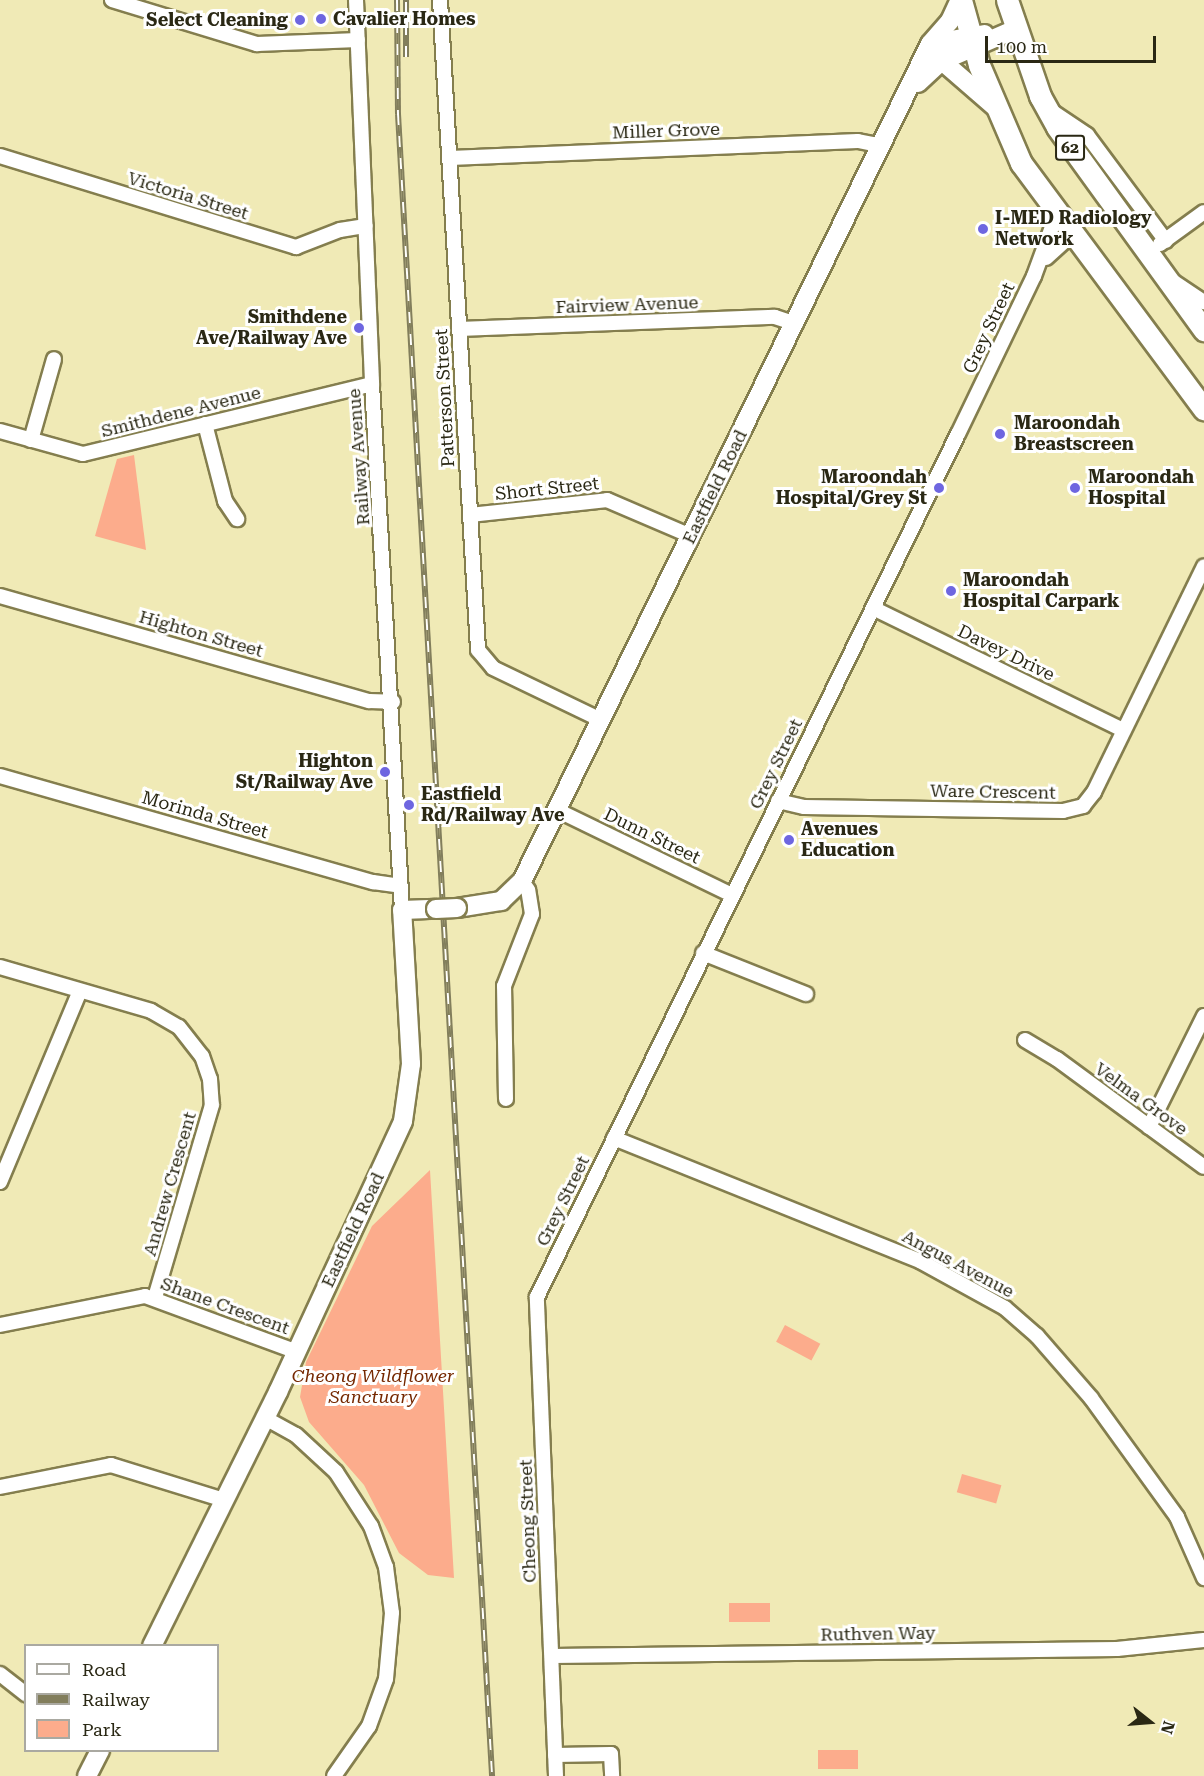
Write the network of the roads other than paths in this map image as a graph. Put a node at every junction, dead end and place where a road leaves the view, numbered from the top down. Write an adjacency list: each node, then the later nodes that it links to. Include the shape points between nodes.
1 (112, 0): 7 (street, via 257,44)
2 (356, 0): 7 (street, Railway Avenue)
3 (440, 0): 14 (street, Patterson Street)
4 (961, 0): 8 (main road); 9 (main road)
5 (1007, 0): 6 (main road, 62)
6 (1016, 29): 8 (main road, Eastfield Road); 11 (main road, 62)
7 (358, 40): 17 (street, Railway Avenue)
8 (971, 43): 9 (main road, Eastfield Road, via 951,40); 10 (main road)
9 (934, 58): 10 (main road); 12 (main road, Eastfield Road, via 909,93)
10 (994, 106): 16 (main road, via 1021,163)
11 (1046, 107): 19 (street, via 1087,135); 20 (main road, 62, via 1074,155)
12 (883, 146): 14 (street, Miller Grove, via 858,141); 24 (main road, Eastfield Road)
13 (0, 156): 17 (street, Victoria Street, via 296,247 340,230)
14 (450, 158): 25 (street, Patterson Street)
15 (1204, 212): 19 (street)
16 (1057, 213): 18 (main road); 21 (street, Grey Street)
17 (366, 226): 28 (street, Railway Avenue)
18 (1074, 234): 21 (street, Grey Street, via 1052,249); 29 (main road)
19 (1166, 240): 20 (street)
20 (1147, 255): 22 (main road, 62)
21 (1034, 276): 38 (street, Grey Street)
22 (1164, 277): 23 (street); 26 (main road, 62)
23 (1204, 302)
24 (796, 324): 25 (street, Fairview Avenue, via 775,317); 35 (main road, Eastfield Road)
25 (459, 329): 33 (street, Patterson Street)
26 (1204, 330)
27 (54, 359): 32 (street)
28 (372, 384): 30 (street, Smithdene Avenue); 39 (street, Railway Avenue)
29 (1204, 409)
30 (205, 424): 32 (street, Smithdene Avenue, via 83,454); 34 (street, via 225,501)
31 (0, 431): 32 (street, Smithdene Avenue)
32 (31, 440)
33 (470, 515): 35 (street, Short Street, via 607,500); 40 (street, Patterson Street, via 476,639 481,657 493,668)
34 (237, 519)
35 (691, 536): 40 (main road, Eastfield Road)
36 (1204, 566): 41 (street, Ware Crescent)
37 (0, 596): 39 (street, Highton Street, via 369,701)
38 (873, 608): 41 (street, Davey Drive); 43 (street, Grey Street)
39 (393, 702): 46 (street, Railway Avenue)
40 (601, 720): 44 (main road, Eastfield Road)
41 (1123, 730): 43 (street, Ware Crescent, via 1094,792 1075,810 794,807)
42 (0, 776): 46 (street, Morinda Street, via 373,882)
43 (778, 801): 47 (street, Grey Street)
44 (557, 810): 45 (main road, Eastfield Road); 47 (street, Dunn Street)
45 (522, 881): 48 (main road, Eastfield Road, bridge, via 501,901); 55 (street, via 528,890 532,914 504,986)
46 (401, 886): 48 (street, Railway Avenue)
47 (732, 895): 49 (street, Grey Street)
48 (402, 910): 63 (main road, Eastfield Road, via 411,1064 406,1112)
49 (703, 953): 52 (street); 57 (street, Grey Street)
50 (0, 968): 51 (street, Andrew Crescent)
51 (80, 991): 59 (street); 61 (street, Andrew Crescent, via 151,1011 174,1023 195,1045 210,1079 210,1115)
52 (806, 994)
53 (1204, 1016): 56 (street)
54 (1025, 1040): 56 (street, Velma Grove)
55 (506, 1099)
56 (1149, 1127): 58 (street, Velma Grove)
57 (614, 1138): 60 (street, Grey Street); 67 (street, Angus Avenue, via 920,1261 1005,1308 1038,1336 1091,1398 1177,1517)
58 (1204, 1167)
59 (0, 1182)
60 (550, 1268): 70 (street, Cheong Street, via 537,1297 544,1557)
61 (155, 1298): 62 (street, Shane Crescent, via 136,1298); 63 (street, Shane Crescent)
62 (0, 1325)
63 (297, 1352): 64 (main road, Eastfield Road)
64 (265, 1418): 66 (main road, Eastfield Road); 75 (street, via 309,1444 341,1478 371,1526 386,1568 392,1613 390,1656 375,1714)
65 (0, 1487): 66 (street, via 111,1465)
66 (224, 1500): 69 (main road, Eastfield Road)
67 (1204, 1578)
68 (1204, 1640): 70 (street, Ruthven Way, via 1117,1649)
69 (153, 1644)
70 (552, 1656): 74 (street, Cheong Street)
71 (0, 1674): 72 (street)
72 (24, 1692)
73 (99, 1752): 76 (main road)
74 (555, 1755): 79 (street, Cheong Street); 80 (street, via 611,1754)
75 (346, 1762): 77 (street); 78 (street)
76 (87, 1776)
77 (334, 1776)
78 (352, 1776)
79 (556, 1776)
80 (612, 1776)

